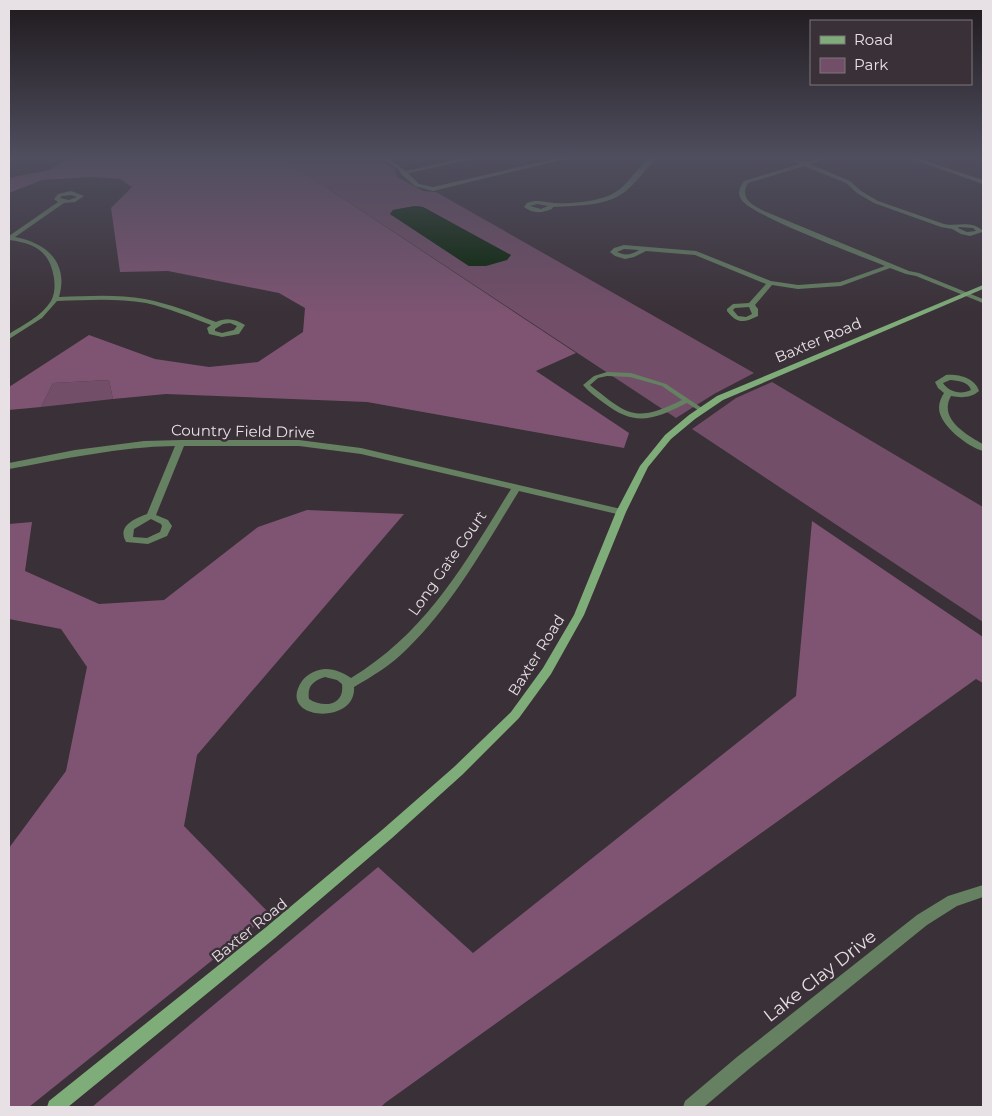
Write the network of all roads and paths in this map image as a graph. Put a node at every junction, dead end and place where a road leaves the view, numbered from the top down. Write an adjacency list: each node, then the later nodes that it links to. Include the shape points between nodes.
1 (50, 210): 5 (street)
2 (756, 210): 7 (street)
3 (899, 210): 4 (street)
4 (954, 228)
5 (9, 238): 11 (street, via 32,243 48,253 58,280)
6 (643, 250): 8 (street, via 696,253)
7 (890, 266): 8 (street, via 828,286 798,287); 10 (street)
8 (770, 283): 13 (street)
9 (983, 287): 10 (main road, Baxter Road)
10 (962, 295): 12 (street); 14 (street); 19 (main road, Baxter Road, via 720,398)
11 (55, 299): 15 (street, via 140,301); 16 (street, via 38,318)
12 (983, 301)
13 (751, 305)
14 (983, 308)
15 (216, 324)
16 (9, 337)
17 (949, 392): 21 (street, via 942,408 951,426)
18 (686, 401): 18 (lane, via 664,385 631,375 607,374 586,385 611,405 637,418 658,414); 19 (lane)
19 (701, 410): 24 (main road, Baxter Road, via 655,452)
20 (181, 444): 22 (street, Country Field Drive, via 110,448); 23 (street, Country Field Drive, via 291,443 352,450); 25 (street)
21 (983, 448)
22 (9, 466)
23 (515, 489): 24 (street, Country Field Drive); 26 (street, Long Gate Court, via 438,608 370,675)
24 (620, 512): 28 (main road, Baxter Road, via 579,615 547,671 515,716 387,834)
25 (151, 516)
26 (349, 685)
27 (983, 891): 29 (street, Lake Clay Drive, via 953,901 922,920)
28 (55, 1107)
29 (691, 1107)

